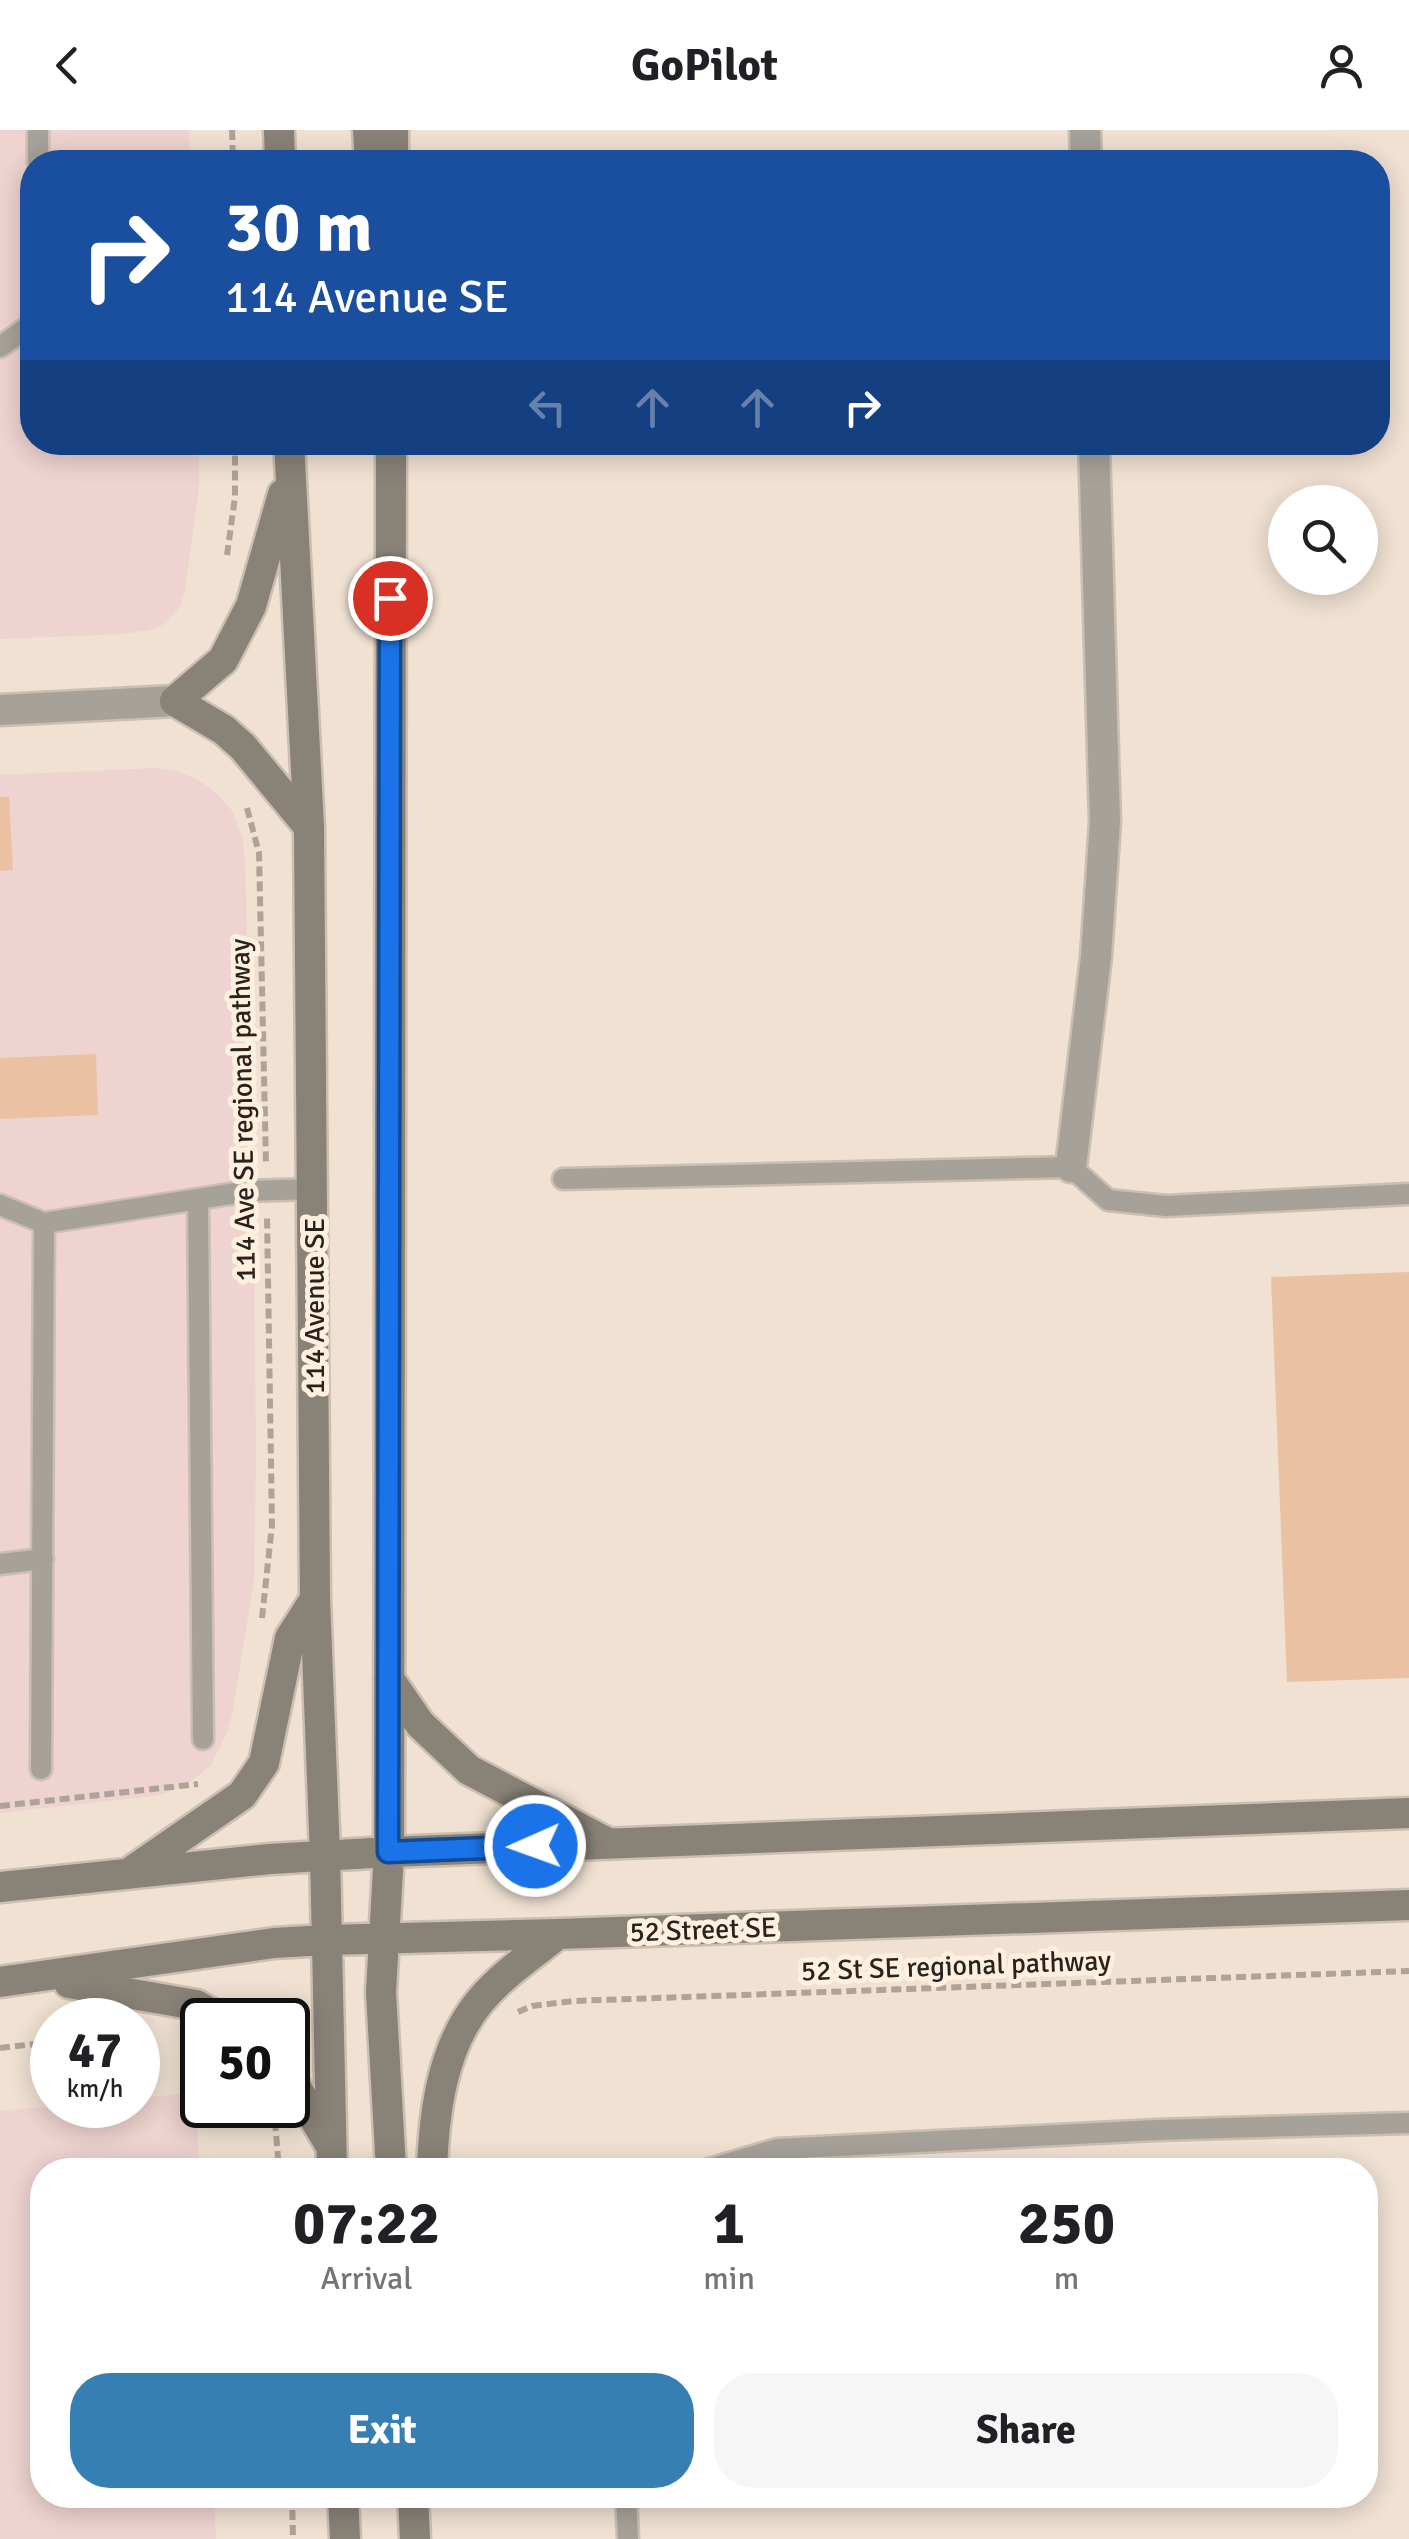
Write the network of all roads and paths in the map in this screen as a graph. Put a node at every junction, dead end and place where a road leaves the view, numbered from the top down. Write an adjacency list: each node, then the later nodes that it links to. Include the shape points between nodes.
1 (235, 455): 5 (path)
2 (390, 455): 22 (main road)
3 (1094, 455): 10 (street, via 1105,822)
4 (290, 456): 6 (main road, via 251,606 223,660); 9 (main road, 114 Avenue SE)
5 (226, 569)
6 (175, 701): 7 (street); 8 (main road)
7 (0, 710)
8 (244, 746): 9 (main road); 13 (path, 114 Ave SE regional pathway, via 259,853)
9 (309, 827): 12 (main road, 114 Avenue SE)
10 (1071, 1167): 11 (lane); 14 (lane, via 1108,1200 1166,1206)
11 (563, 1179)
12 (313, 1189): 13 (lane); 20 (main road, 114 Avenue SE)
13 (266, 1190): 15 (lane); 21 (path, 114 Ave SE regional pathway, via 272,1525)
14 (1409, 1194)
15 (198, 1200): 17 (lane); 23 (lane)
16 (0, 1205): 17 (lane)
17 (44, 1223): 18 (lane)
18 (43, 1559): 19 (lane); 24 (lane)
19 (0, 1564)
20 (315, 1599): 30 (main road, 114 Avenue SE); 31 (main road, via 290,1638 264,1764 242,1796)
21 (262, 1621)
22 (389, 1679): 28 (main road, via 420,1724 469,1770); 29 (main road)
23 (203, 1739)
24 (41, 1769)
25 (203, 1784): 26 (path)
26 (0, 1806)
27 (1409, 1814): 28 (main road)
28 (608, 1843): 29 (main road)
29 (388, 1852): 30 (main road); 35 (main road)
30 (324, 1856): 31 (main road); 36 (main road, 114 Avenue SE)
31 (130, 1873): 32 (main road)
32 (0, 1886)
33 (1409, 1906): 34 (main road, 52 Street SE)
34 (558, 1934): 35 (main road, 52 Street SE); 50 (main road, via 479,2002 447,2058)
35 (384, 1937): 36 (main road, 52 Street SE); 49 (main road)
36 (326, 1940): 38 (main road, 52 Street SE); 48 (main road, 114 Avenue SE)
37 (1409, 1971): 41 (path, 52 St SE regional pathway, via 574,2001 532,2006)
38 (42, 1978): 39 (main road, 52 Street SE); 40 (main road)
39 (0, 1982)
40 (180, 2002)
41 (508, 2018)
42 (30, 2045): 43 (path)
43 (0, 2048)
44 (310, 2117): 48 (main road)
45 (1409, 2123): 51 (lane, via 777,2149)
46 (276, 2128): 47 (path)
47 (278, 2158)
48 (331, 2158)
49 (390, 2158)
50 (433, 2158)
51 (747, 2158)
52 (292, 2508): 56 (path)
53 (343, 2508): 57 (main road)
54 (414, 2508): 58 (main road)
55 (627, 2508): 59 (lane)
56 (293, 2539)
57 (344, 2539)
58 (415, 2539)
59 (628, 2539)

